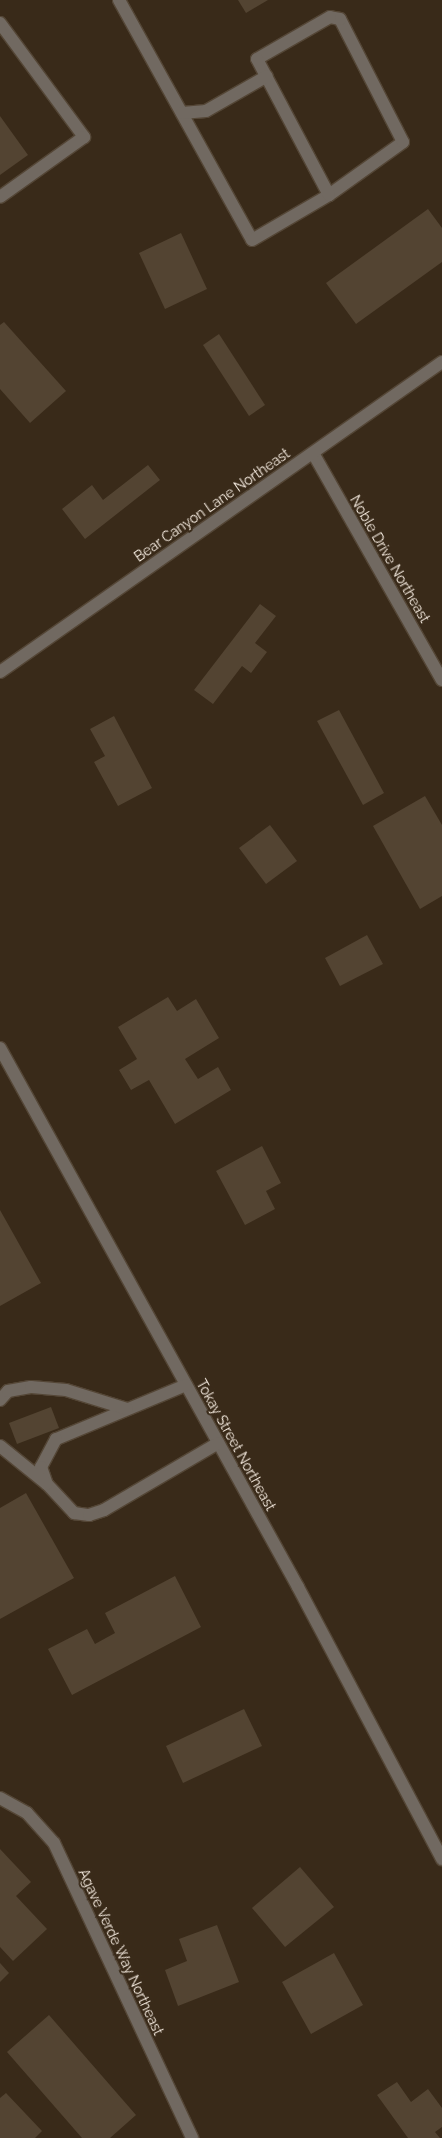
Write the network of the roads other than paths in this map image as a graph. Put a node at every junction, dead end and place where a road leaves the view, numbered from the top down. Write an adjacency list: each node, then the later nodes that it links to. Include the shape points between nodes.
1 (119, 0): 4 (street)
2 (0, 23): 6 (street, via 84,137)
3 (267, 76): 4 (street, via 206,111); 5 (street); 5 (street, via 257,59 330,17 340,20 403,142)
4 (182, 113): 5 (street, via 252,240)
5 (329, 196)
6 (0, 197)
7 (442, 362): 8 (street, Bear Canyon Lane Northeast)
8 (313, 453): 9 (street, Bear Canyon Lane Northeast); 10 (street, Noble Drive Northeast)
9 (0, 672)
10 (442, 680)
11 (0, 1048): 12 (street, Tokay Street Northeast)
12 (186, 1385): 14 (street); 15 (street, Tokay Street Northeast)
13 (0, 1400): 14 (street, via 8,1391 31,1387 66,1390)
14 (128, 1409): 17 (street, via 56,1439 41,1467)
15 (218, 1443): 17 (street, via 104,1510 89,1515 74,1513); 19 (street, Tokay Street Northeast)
16 (0, 1446): 17 (street)
17 (47, 1484)
18 (0, 1798): 21 (street, Agave Verde Way Northeast, via 27,1813 54,1843)
19 (437, 1838): 20 (street, Tokay Street Northeast)
20 (442, 1859)
21 (192, 2138)

